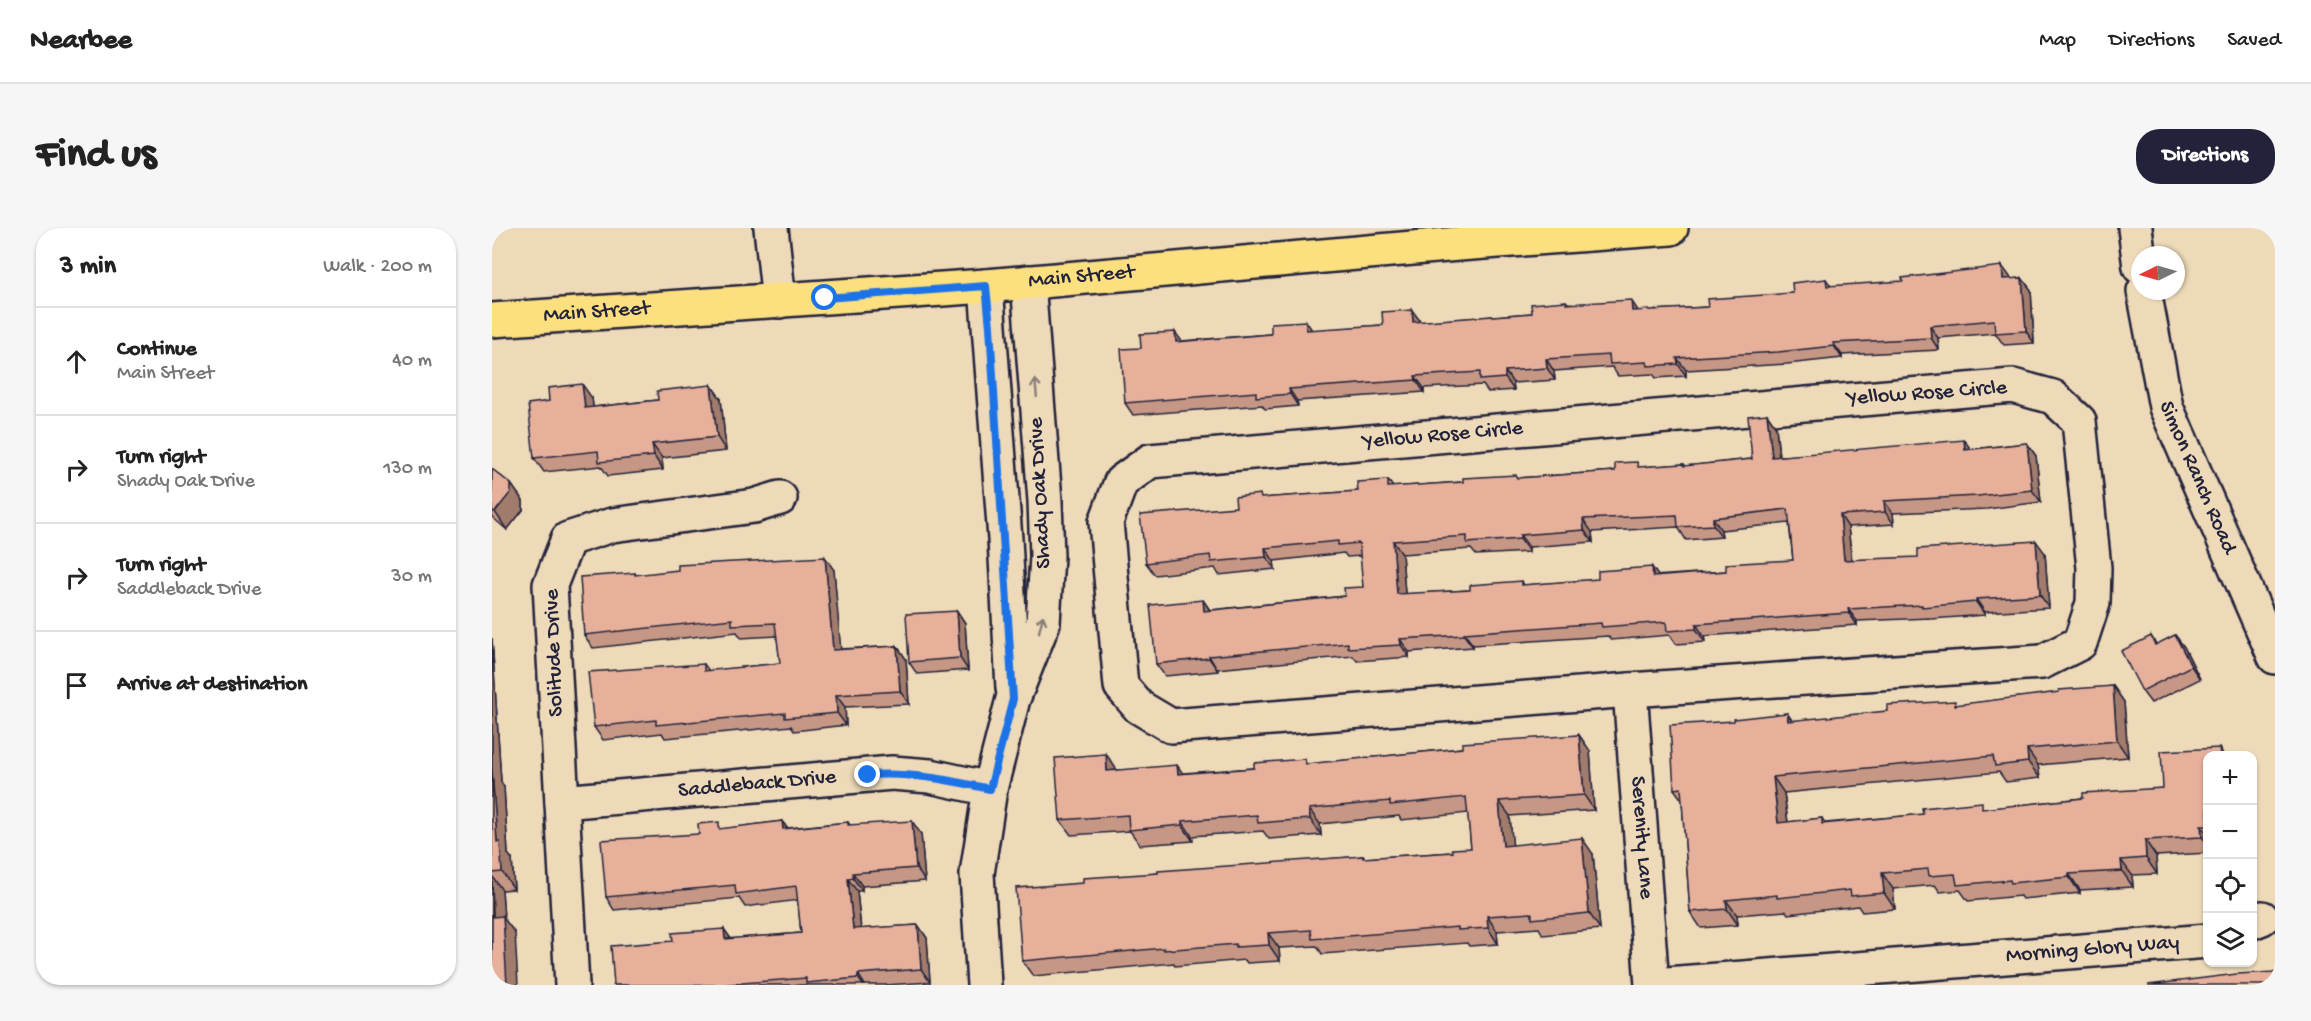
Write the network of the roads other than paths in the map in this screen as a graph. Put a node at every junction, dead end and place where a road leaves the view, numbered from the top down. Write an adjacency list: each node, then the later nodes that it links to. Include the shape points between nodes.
1 (771, 228): 10 (street)
2 (1671, 228): 4 (main road, Main Street)
3 (2135, 228): 6 (street)
4 (1457, 236): 5 (main road, Main Street)
5 (1424, 237): 7 (main road, Main Street)
6 (2137, 246)
7 (1028, 282): 8 (main road, Main Street); 15 (street, Shady Oak Drive, one-way to 7, via 1043,623 1047,556)
8 (986, 286): 10 (main road, Main Street); 15 (street, Shady Oak Drive)
9 (2146, 300): 13 (street, Simon Ranch Road, via 2166,407)
10 (779, 302): 11 (main road, Main Street)
11 (492, 320)
12 (780, 498): 17 (street, Solitude Drive, via 754,506 612,525 568,539 550,585)
13 (2275, 657)
14 (1630, 690): 14 (street, Yellow Rose Circle, via 2042,662 2080,643 2093,603 2094,568 2079,421 2053,397 2013,386 1150,461 1121,482 1106,522 1121,686 1139,707 1171,726); 21 (street, Serenity Lane)
15 (1013, 699): 16 (street, Shady Oak Drive)
16 (990, 789): 17 (street, Saddleback Drive, via 930,776 892,773); 20 (street, Shady Oak Drive, via 977,874)
17 (562, 802): 19 (street, Solitude Drive)
18 (2203, 941): 21 (street, Morning Glory Way)
19 (572, 985)
20 (984, 985)
21 (1653, 985)

